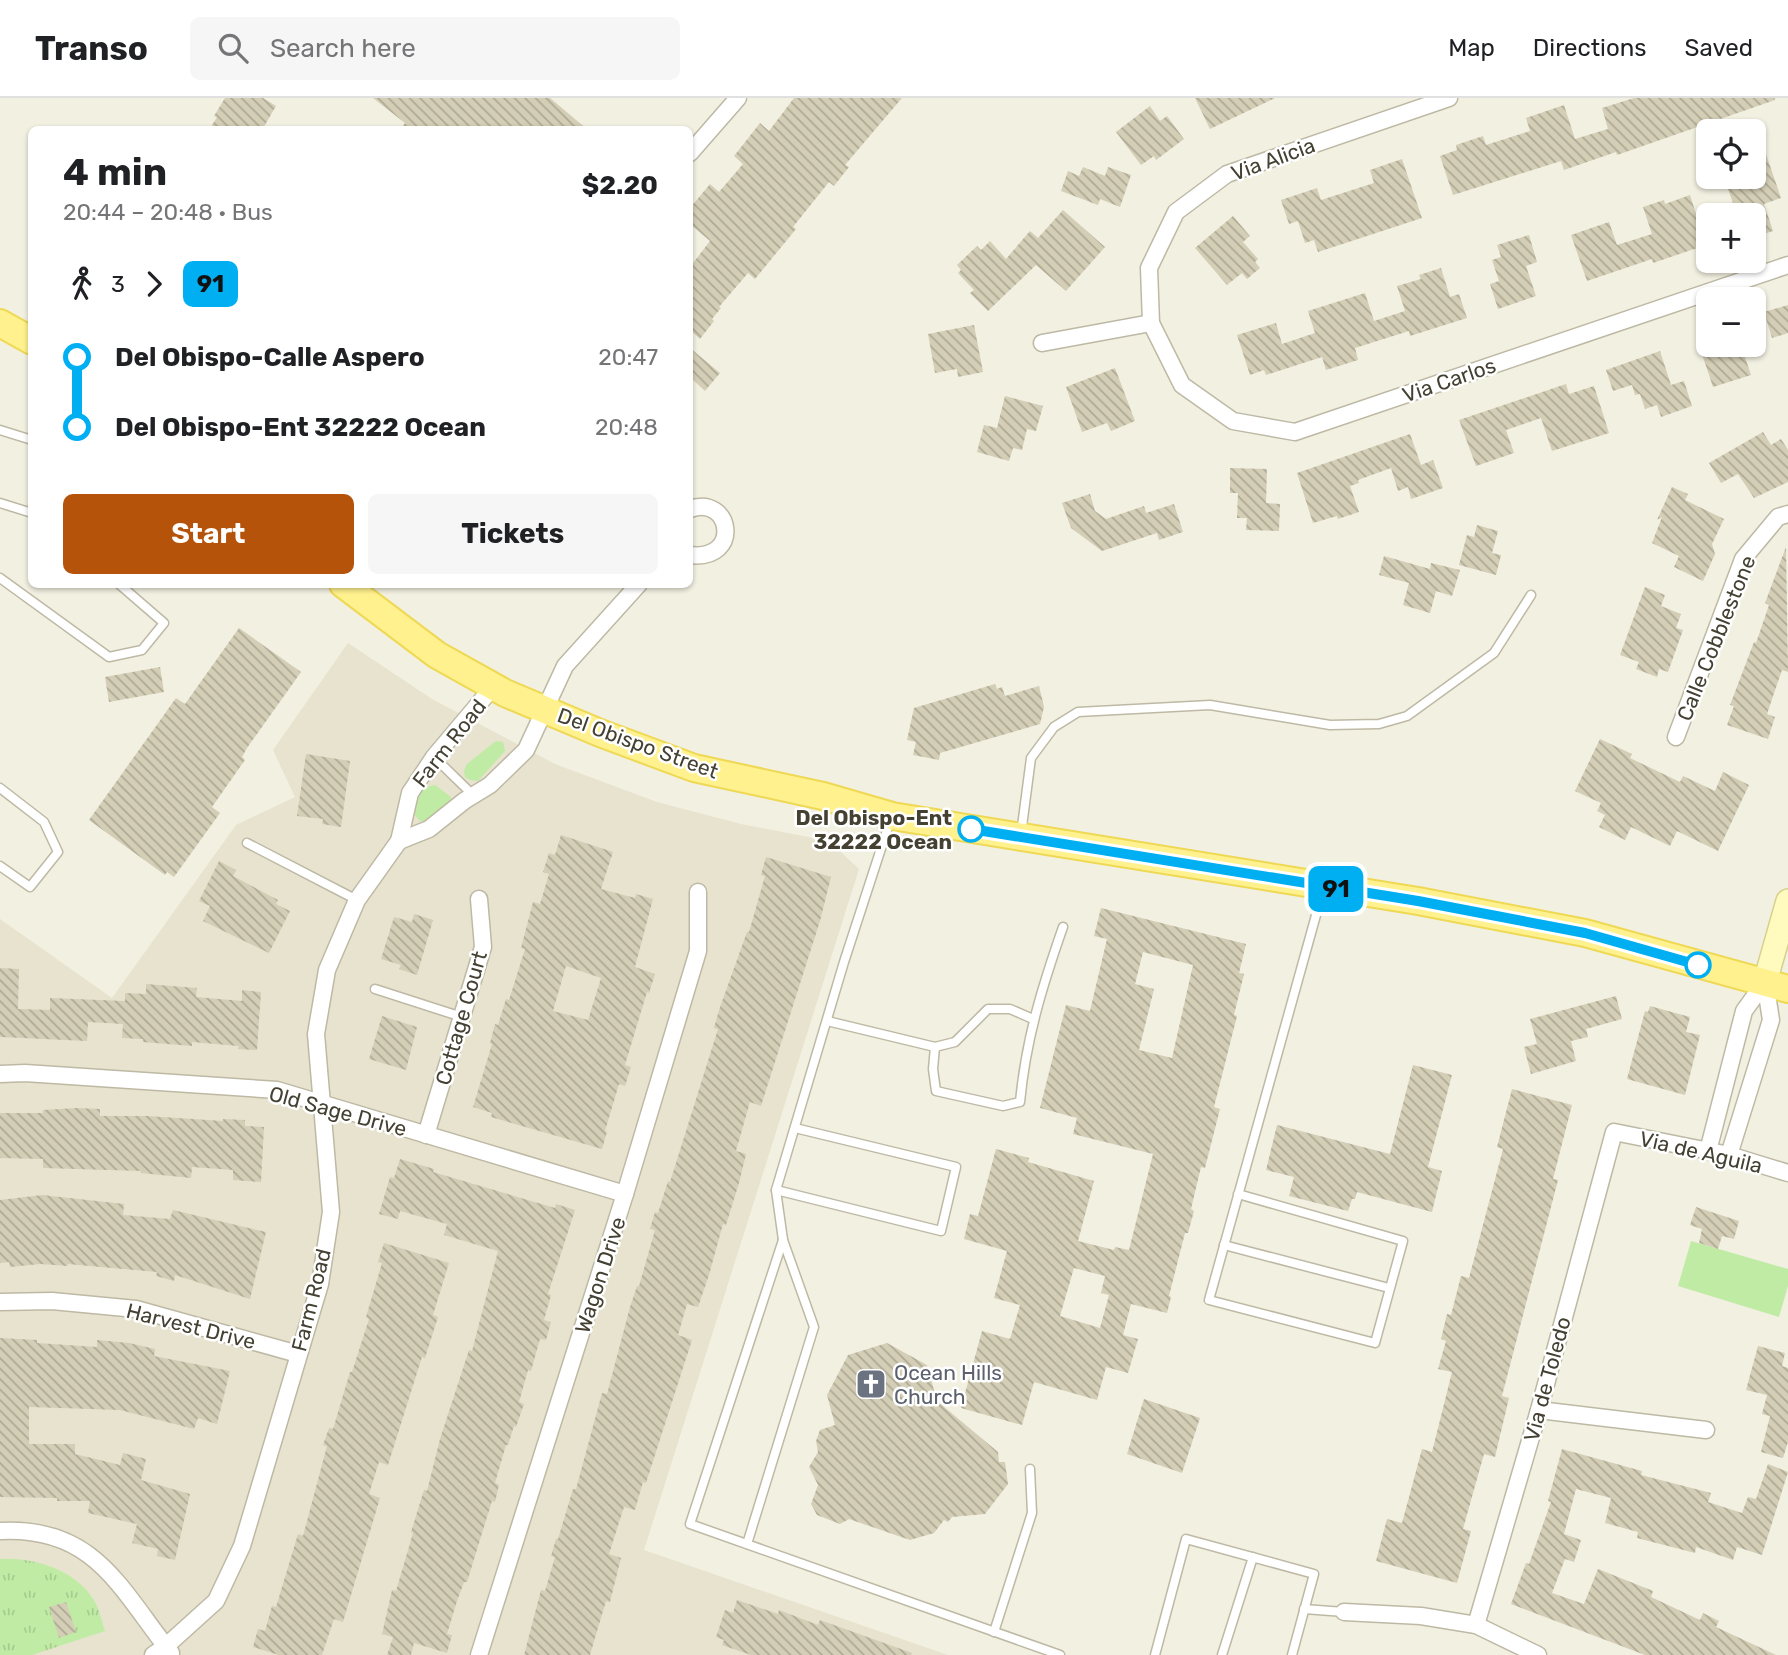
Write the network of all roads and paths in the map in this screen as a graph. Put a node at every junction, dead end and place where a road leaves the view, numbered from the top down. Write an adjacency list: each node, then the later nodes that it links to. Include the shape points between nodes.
1 (738, 98): 3 (street)
2 (1449, 98): 6 (street, Via Alicia, via 1227,174 1176,212 1149,268)
3 (693, 149)
4 (1788, 265): 6 (street, Via Carlos, via 1295,432 1233,421 1182,384)
5 (0, 323): 7 (main road)
6 (1151, 323): 8 (street)
7 (28, 339)
8 (1042, 343)
9 (0, 430): 10 (lane)
10 (28, 439)
11 (0, 503): 13 (lane)
12 (693, 503): 15 (street, via 714,510 724,521 726,536 719,550 705,557)
13 (28, 511)
14 (1788, 514): 23 (street, Calle Cobblestone, via 1778,517 1743,559)
15 (693, 555)
16 (0, 578): 17 (lane, via 109,657 142,650 164,623)
17 (124, 588)
18 (348, 588): 21 (main road, Del Obispo Street, via 436,655)
19 (635, 588): 22 (street, Farm Road, via 565,666)
20 (1531, 595): 28 (lane, via 1494,653 1407,716 1379,724 1330,725 1210,705 1078,712 1054,726 1031,758)
21 (493, 687): 22 (main road, Del Obispo Street); 24 (street, Farm Road)
22 (546, 709): 26 (street, Farm Road, via 526,750); 27 (main road, Del Obispo Street, via 694,768)
23 (1676, 737)
24 (434, 757): 26 (lane); 29 (street, Farm Road, via 410,793)
25 (0, 788): 31 (lane, via 44,822 58,852 30,887)
26 (473, 795): 29 (street, Farm Road, via 429,828)
27 (892, 816): 28 (main road, Del Obispo Street); 42 (lane)
28 (1021, 837): 32 (main road, Del Obispo Street)
29 (399, 841): 35 (street, Farm Road)
30 (247, 843): 35 (lane)
31 (0, 866)
32 (1324, 887): 38 (main road, Del Obispo Street, via 1585,933); 54 (lane)
33 (698, 892): 53 (street, Wagon Drive, via 698,951)
34 (479, 899): 40 (street, Cottage Court, via 483,947)
35 (357, 900): 45 (street, Farm Road, via 327,970 316,1034)
36 (1788, 901): 38 (street)
37 (1063, 927): 41 (lane)
38 (1777, 986): 49 (street, via 1744,1011); 50 (street)
39 (375, 989): 40 (lane)
40 (462, 1017): 48 (street, Cottage Court)
41 (1033, 1019): 43 (lane, via 1010,1009 988,1009 955,1042); 43 (lane, via 1020,1102 1003,1106 936,1091)
42 (827, 1021): 43 (lane); 46 (lane)
43 (936, 1047)
44 (0, 1074): 45 (street, Old Sage Drive, via 277,1090)
45 (321, 1104): 48 (street, Old Sage Drive); 59 (street, Farm Road, via 331,1212 320,1284)
46 (795, 1128): 52 (lane); 52 (lane, via 956,1167 941,1231)
47 (1614, 1132): 49 (street, Via de Aguila); 60 (street, Via de Toledo)
48 (426, 1135): 53 (street, Old Sage Drive)
49 (1708, 1151): 50 (street, Via de Aguila)
50 (1730, 1155): 51 (street, Via de Aguila)
51 (1788, 1173)
52 (776, 1190): 55 (lane)
53 (625, 1194): 71 (street, Wagon Drive)
54 (1238, 1194): 56 (lane); 57 (lane, via 1403,1241)
55 (783, 1240): 64 (lane, via 814,1327); 64 (lane, via 690,1524)
56 (1224, 1245): 57 (lane); 57 (lane, via 1209,1300 1375,1343)
57 (1389, 1288)
58 (0, 1302): 59 (street, Harvest Drive, via 52,1301 136,1309)
59 (298, 1354): 70 (street, Farm Road, via 242,1546 216,1601)
60 (1539, 1410): 61 (street); 68 (street, Via de Toledo)
61 (1706, 1430)
62 (1030, 1469): 69 (lane, via 1032,1513)
63 (0, 1531): 70 (street, via 52,1536 86,1551 115,1577)
64 (747, 1544): 69 (lane)
65 (1253, 1557): 66 (lane, via 1314,1574); 73 (lane, via 1186,1539); 74 (lane)
66 (1304, 1609): 67 (lane); 75 (lane)
67 (1344, 1612): 68 (street, via 1421,1616)
68 (1476, 1626): 76 (street)
69 (994, 1632): 72 (lane)
70 (163, 1652)
71 (479, 1655)
72 (1060, 1655)
73 (1155, 1655)
74 (1222, 1655)
75 (1292, 1655)
76 (1538, 1655)

